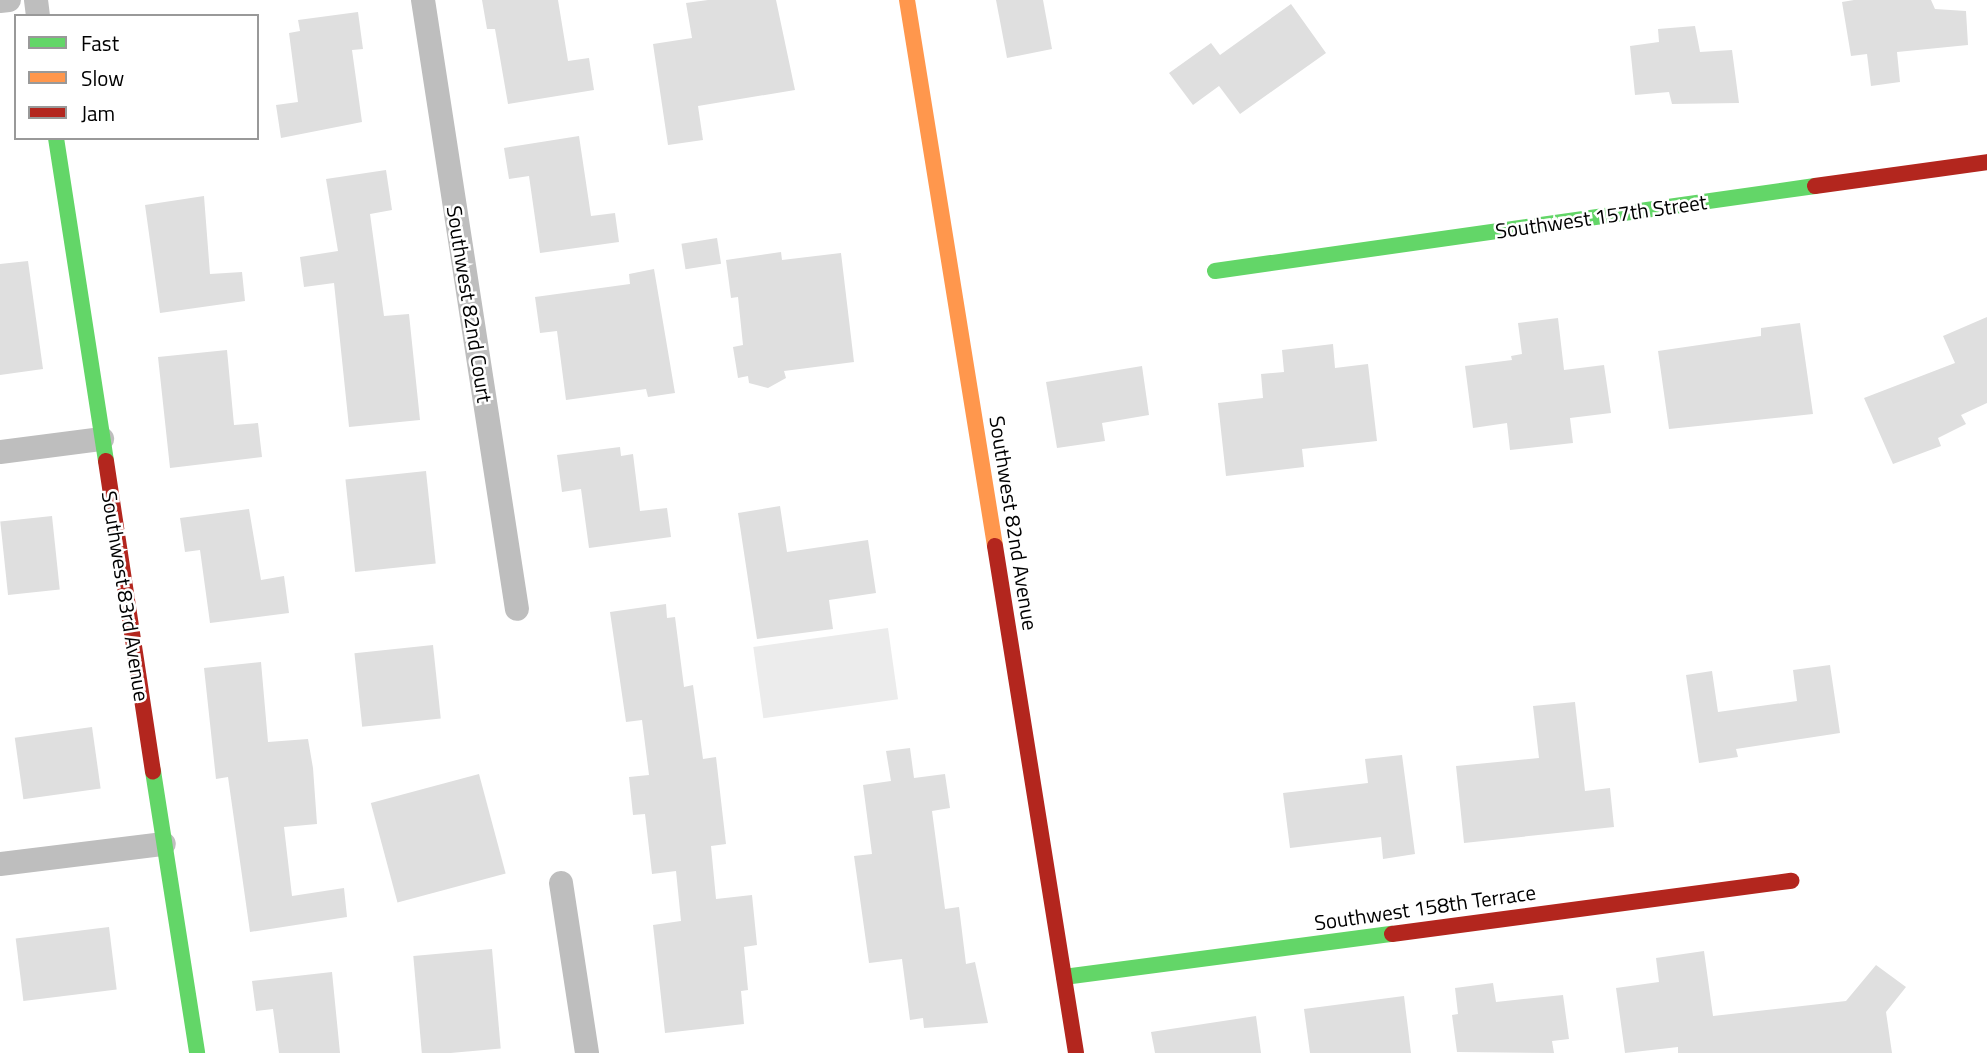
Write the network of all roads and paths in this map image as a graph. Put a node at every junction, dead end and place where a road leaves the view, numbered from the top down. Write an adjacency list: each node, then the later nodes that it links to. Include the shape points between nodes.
1 (9, 0): 4 (street)
2 (423, 0): 10 (street, Southwest 82nd Court)
3 (907, 0): 15 (street, Southwest 82nd Avenue)
4 (0, 1)
5 (56, 140): 8 (street, Southwest 83rd Avenue)
6 (1987, 162): 7 (street, Southwest 157th Street)
7 (1215, 271)
8 (102, 439): 9 (street); 11 (street, Southwest 83rd Avenue)
9 (0, 452)
10 (517, 609)
11 (164, 844): 12 (street); 16 (street, Southwest 83rd Avenue)
12 (0, 864)
13 (1791, 881): 15 (street, Southwest 158th Terrace)
14 (561, 883): 17 (street)
15 (1064, 977): 18 (street, Southwest 82nd Avenue)
16 (197, 1053)
17 (587, 1053)
18 (1076, 1053)

